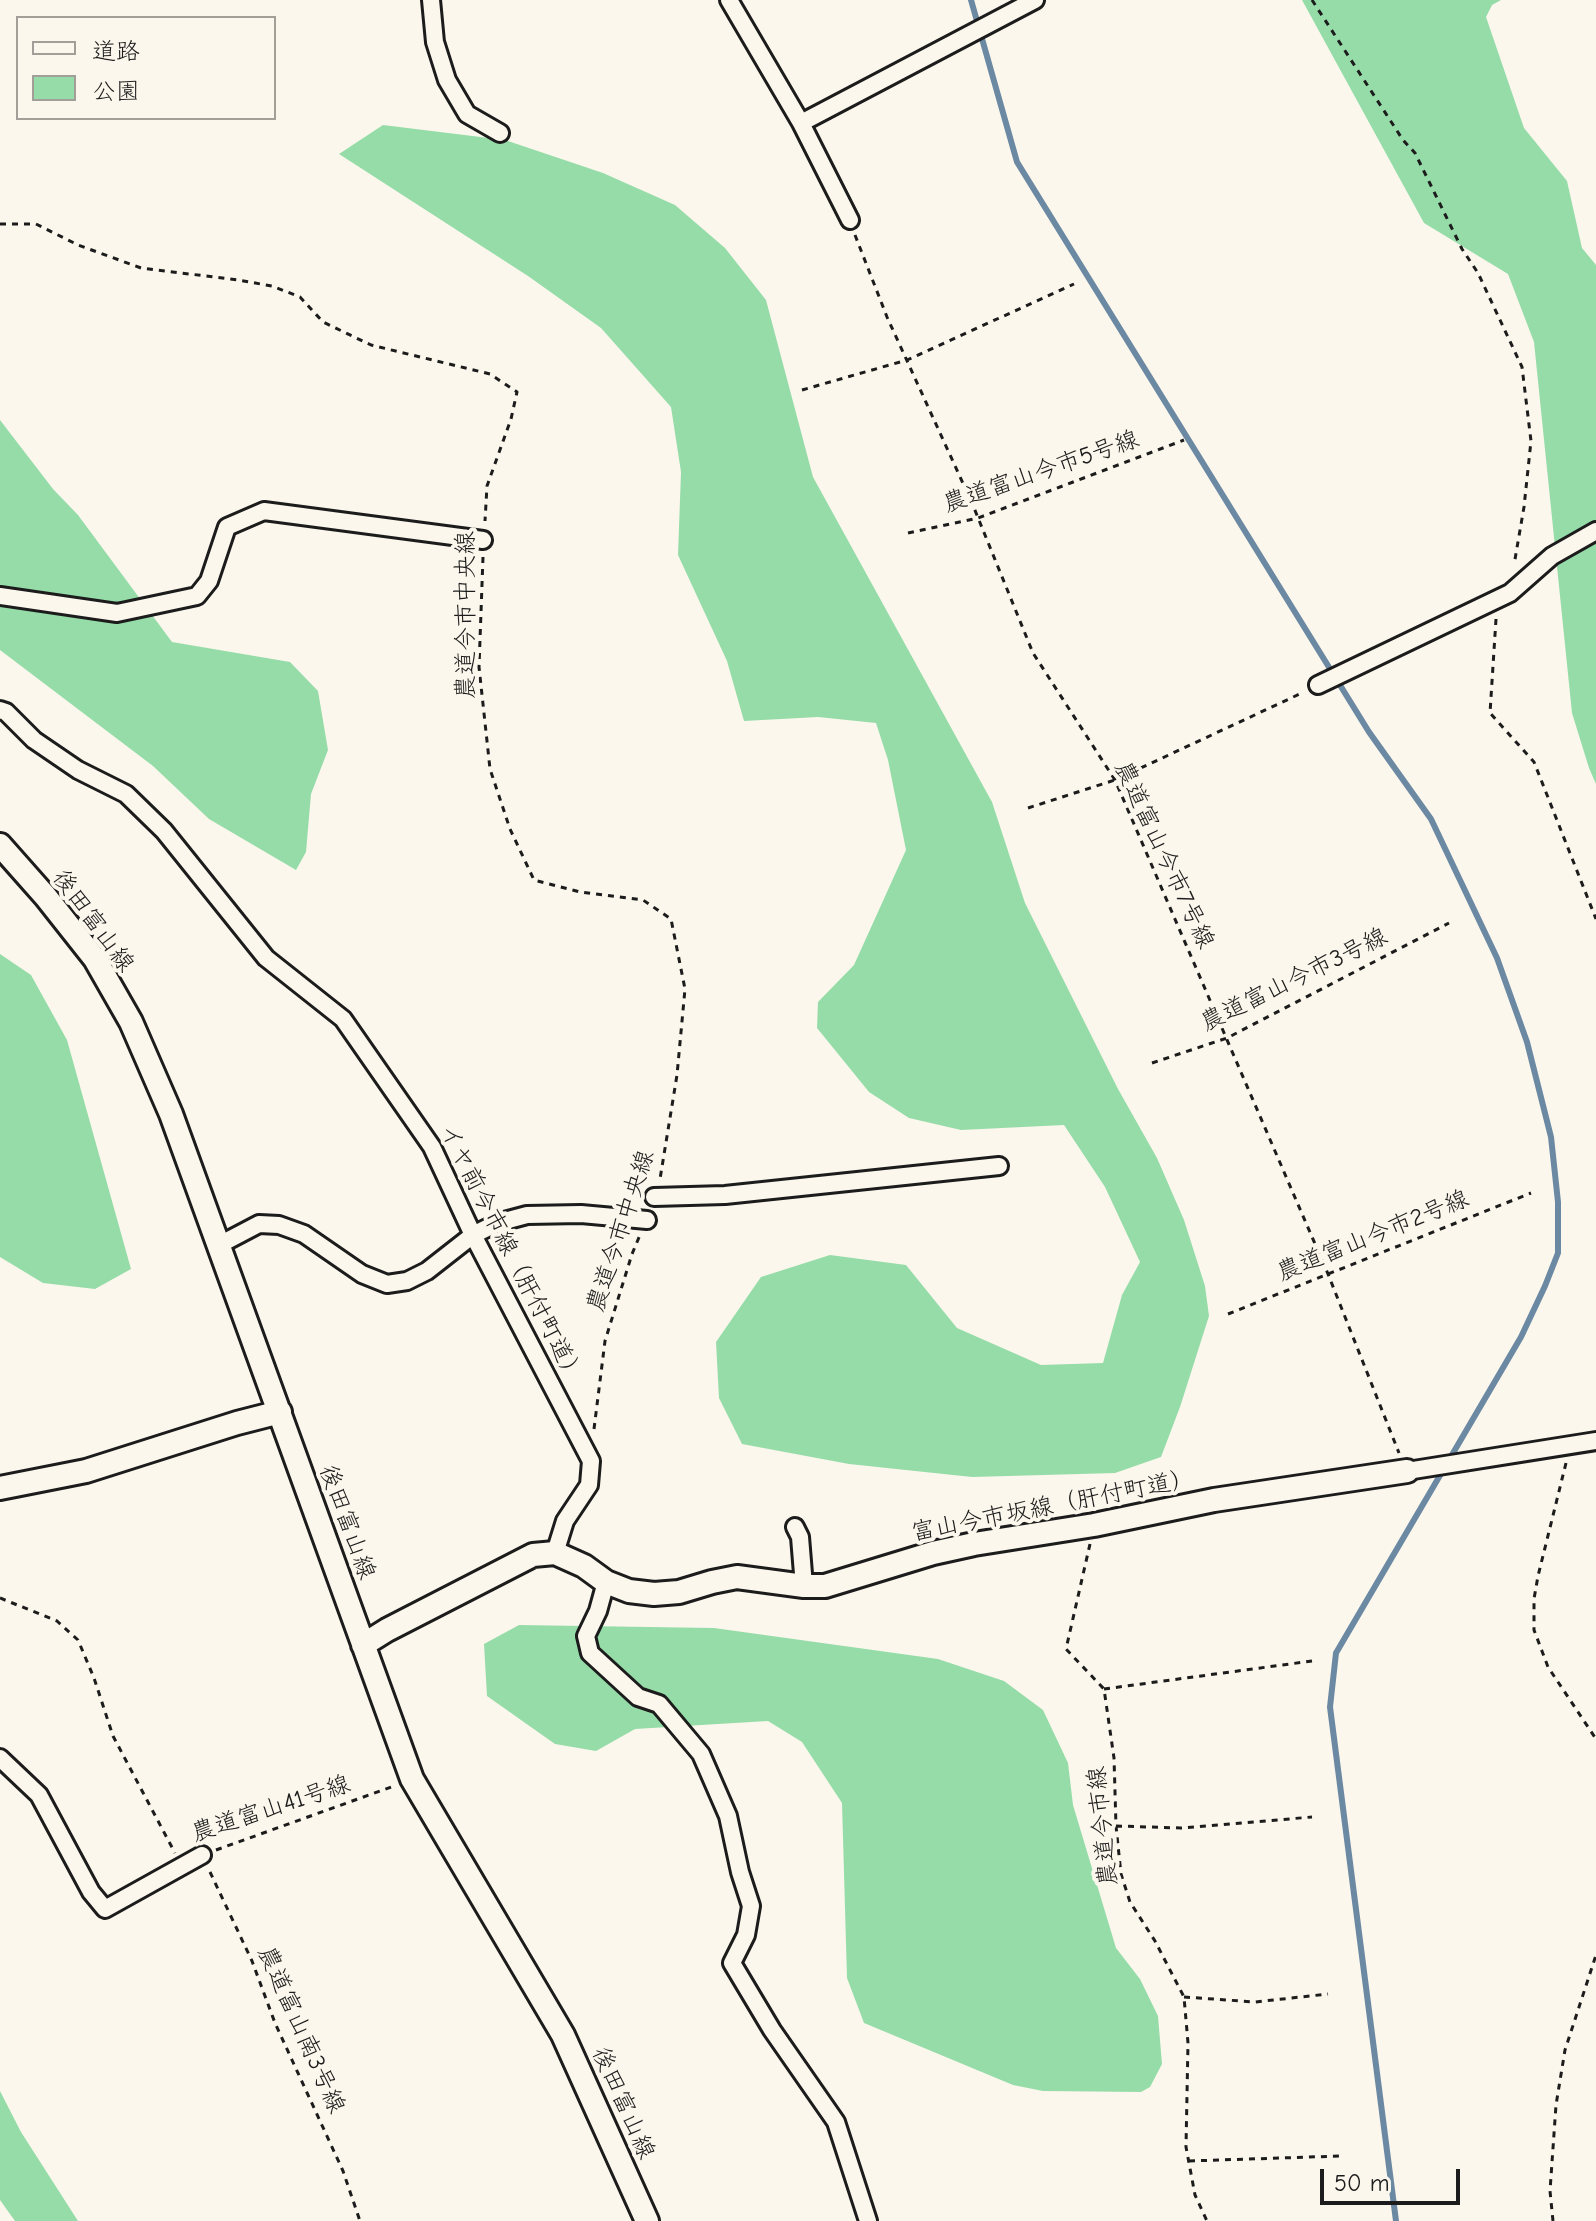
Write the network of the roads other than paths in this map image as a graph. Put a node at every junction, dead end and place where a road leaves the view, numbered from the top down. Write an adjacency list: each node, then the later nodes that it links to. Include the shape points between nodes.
1 (431, 0): 5 (street, via 435,42 447,80 467,114)
2 (729, 0): 4 (street)
3 (1035, 0): 4 (street)
4 (801, 123): 6 (street)
5 (500, 133)
6 (850, 220)
7 (1596, 531): 10 (street, via 1552,556 1503,596)
8 (483, 540): 9 (street, via 264,511 227,527 209,581 197,596 117,613)
9 (0, 596)
10 (1318, 685)
11 (0, 710): 16 (street, イヤ前今市線（肝付町道）, via 78,770 126,794 164,831 266,958 343,1019 432,1147)
12 (0, 845): 17 (main road, 後田富山線, via 95,959 131,1022)
13 (999, 1166): 14 (street, via 725,1195)
14 (654, 1197)
15 (647, 1220): 16 (street, via 527,1215)
16 (473, 1235): 17 (street, via 427,1271 387,1284 362,1274 304,1234 279,1225 259,1224); 23 (street, イヤ前今市線（肝付町道）, via 591,1461 589,1485 565,1521)
17 (219, 1245): 18 (main road, 後田富山線)
18 (280, 1412): 21 (main road, via 86,1471); 26 (main road, 後田富山線)
19 (1596, 1441): 20 (street)
20 (1407, 1471): 25 (main road, 富山今市坂線（肝付町道）, via 974,1544 825,1586)
21 (0, 1488)
22 (795, 1527): 25 (street)
23 (555, 1553): 24 (main road, 富山今市坂線（肝付町道）); 26 (main road, via 533,1555)
24 (606, 1582): 25 (main road, 富山今市坂線（肝付町道）, via 654,1594 737,1577); 30 (street, via 586,1636 590,1653 638,1697 659,1704 701,1754 728,1816 751,1906 746,1935 732,1963 836,2122)
25 (804, 1586)
26 (363, 1645): 29 (main road, 後田富山線, via 412,1779 563,2035)
27 (0, 1758): 28 (street, via 39,1795 105,1909)
28 (202, 1855)
29 (647, 2221)
30 (868, 2221)

